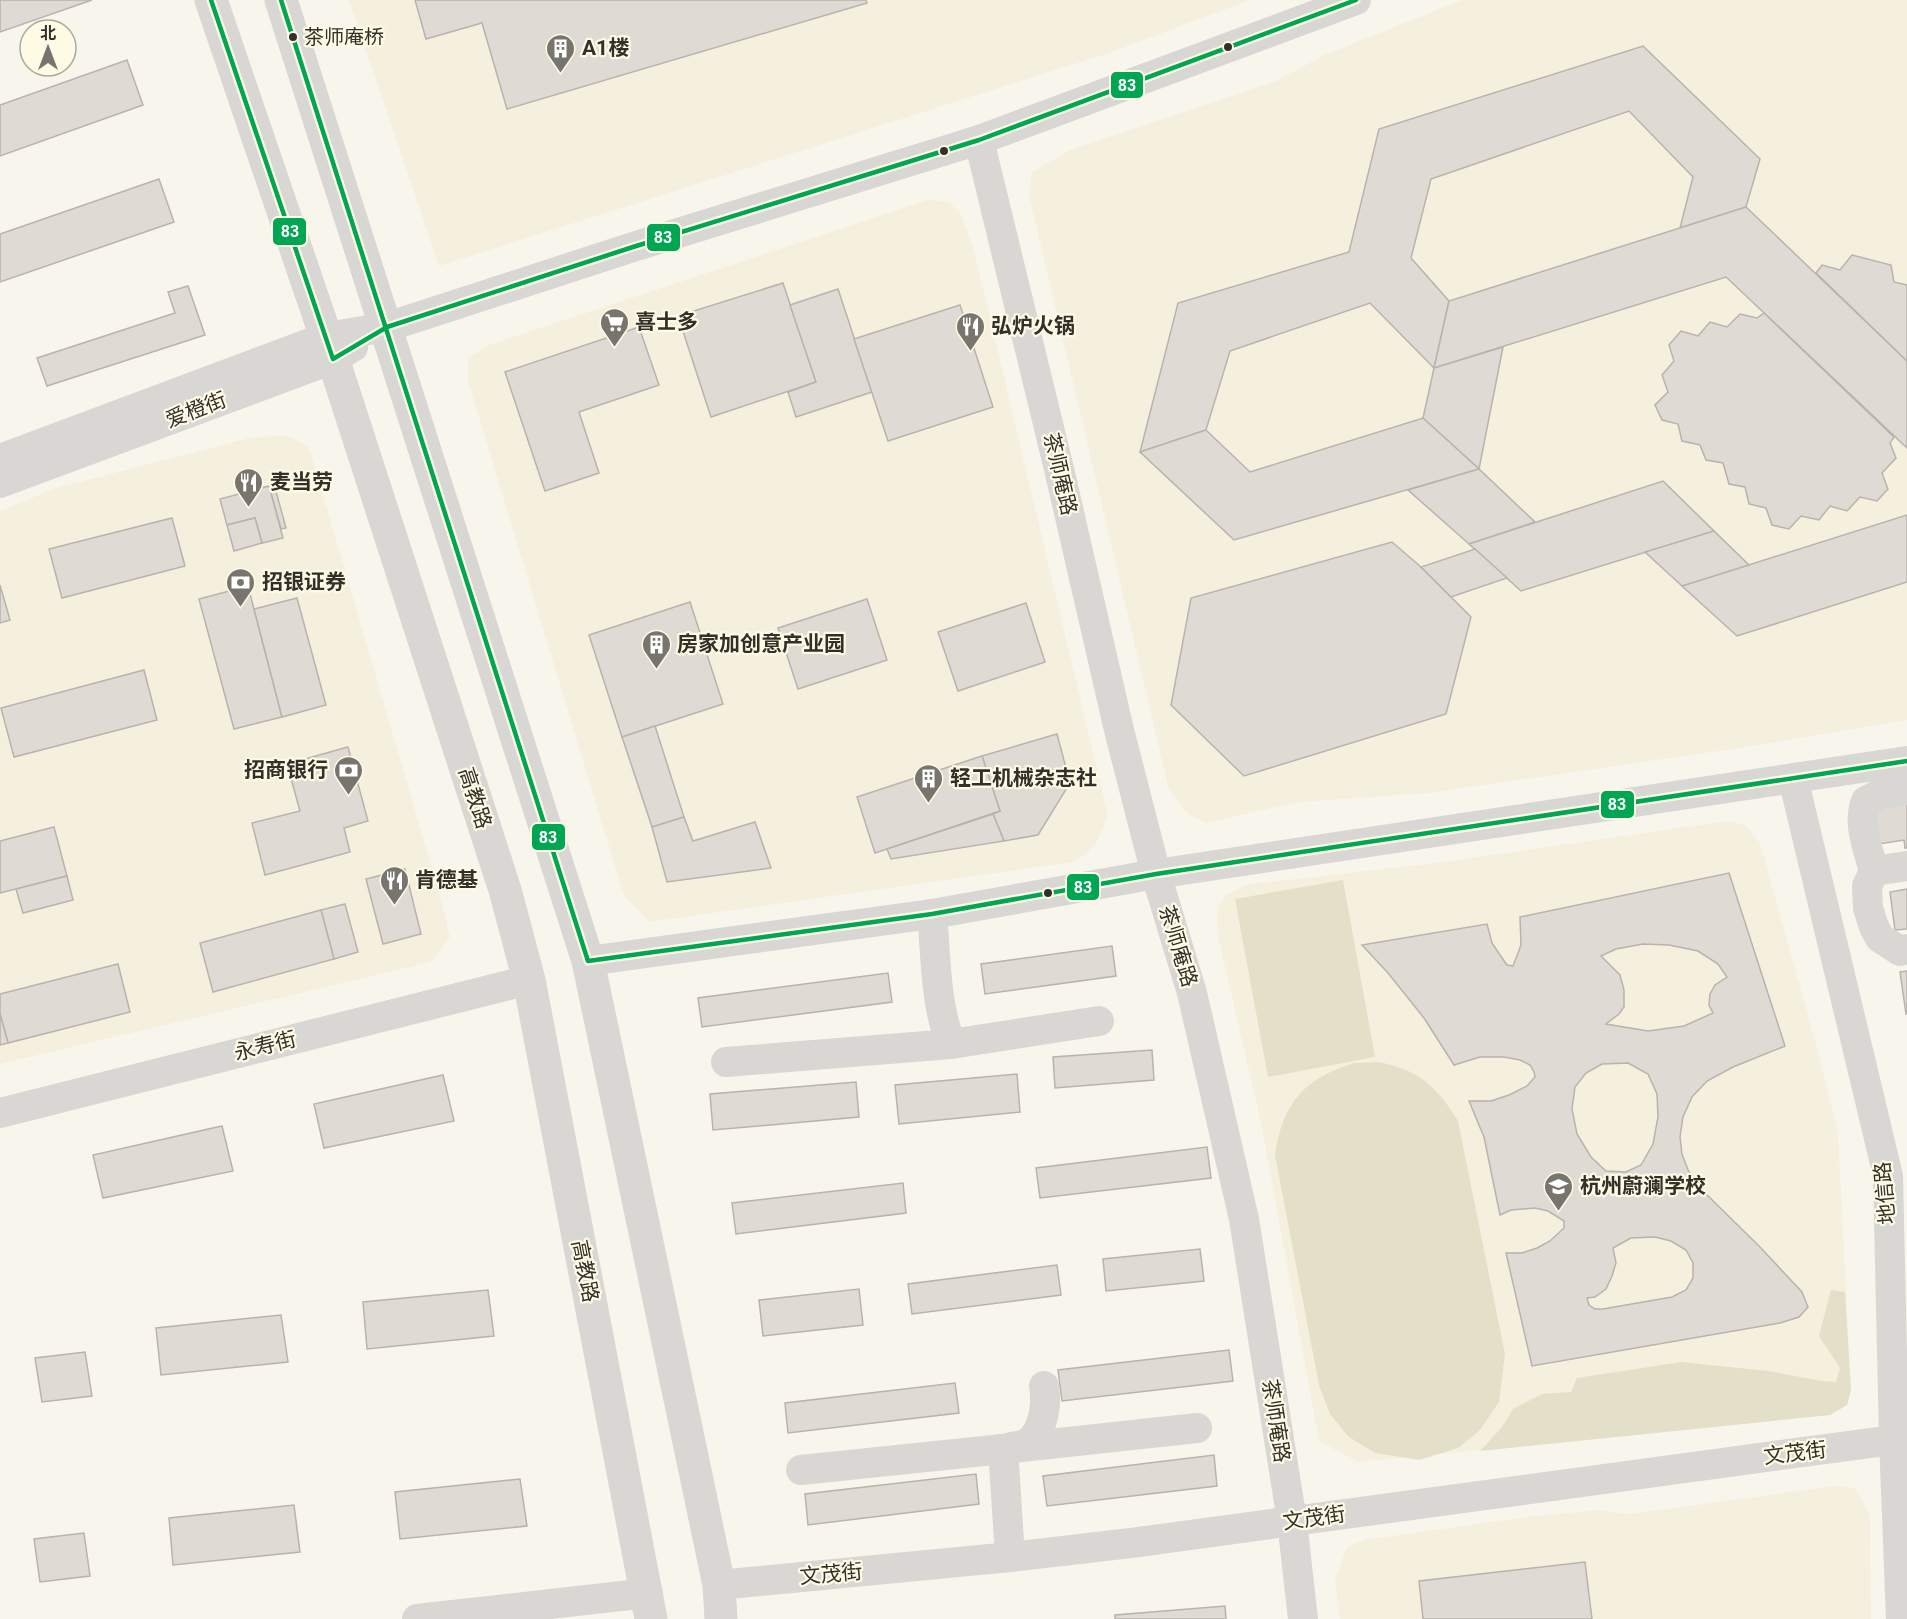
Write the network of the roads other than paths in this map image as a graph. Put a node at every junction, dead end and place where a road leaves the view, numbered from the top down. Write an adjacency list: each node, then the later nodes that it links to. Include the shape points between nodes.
1 (211, 0): 6 (main road, 高教路)
2 (281, 0): 5 (main road)
3 (1356, 0): 4 (street, 爱橙街)
4 (979, 140): 5 (street, 爱橙街); 14 (street, 茶师庵路)
5 (387, 327): 6 (street, 爱橙街); 17 (main road)
6 (330, 348): 7 (street, 爱橙街); 8 (street, 爱橙街); 19 (main road, 高教路, via 505,890)
7 (0, 459)
8 (0, 483)
9 (1907, 761): 10 (street)
10 (1793, 778): 14 (street); 27 (street, 地信路, via 1888,1176)
11 (1907, 790): 13 (street, via 1880,794 1866,801 1862,812 1864,835)
12 (1907, 866): 13 (street)
13 (1874, 871): 16 (street, via 1867,886 1874,927 1880,938 1900,951)
14 (1156, 874): 15 (street); 30 (street, 茶师庵路, via 1192,993 1244,1219)
15 (932, 914): 17 (street); 18 (street)
16 (1907, 949)
17 (588, 961): 32 (main road)
18 (937, 969): 21 (street, via 926,987); 22 (street)
19 (529, 980): 24 (street, 永寿街); 33 (main road, 高教路)
20 (1099, 1021): 22 (street)
21 (922, 1029)
22 (951, 1044): 23 (street)
23 (726, 1062)
24 (0, 1113)
25 (1044, 1386): 28 (street, via 1046,1402 1036,1433 1029,1443)
26 (1197, 1428): 28 (street)
27 (1901, 1439): 30 (street, 文茂街); 37 (street, 地信路)
28 (1003, 1449): 29 (street); 31 (street)
29 (801, 1470)
30 (1292, 1521): 31 (street, 文茂街); 36 (street, 茶师庵路)
31 (1010, 1557): 32 (street, 文茂街)
32 (719, 1585): 35 (main road)
33 (650, 1606): 34 (street)
34 (417, 1619)
35 (722, 1619)
36 (1303, 1619)
37 (1901, 1619)

